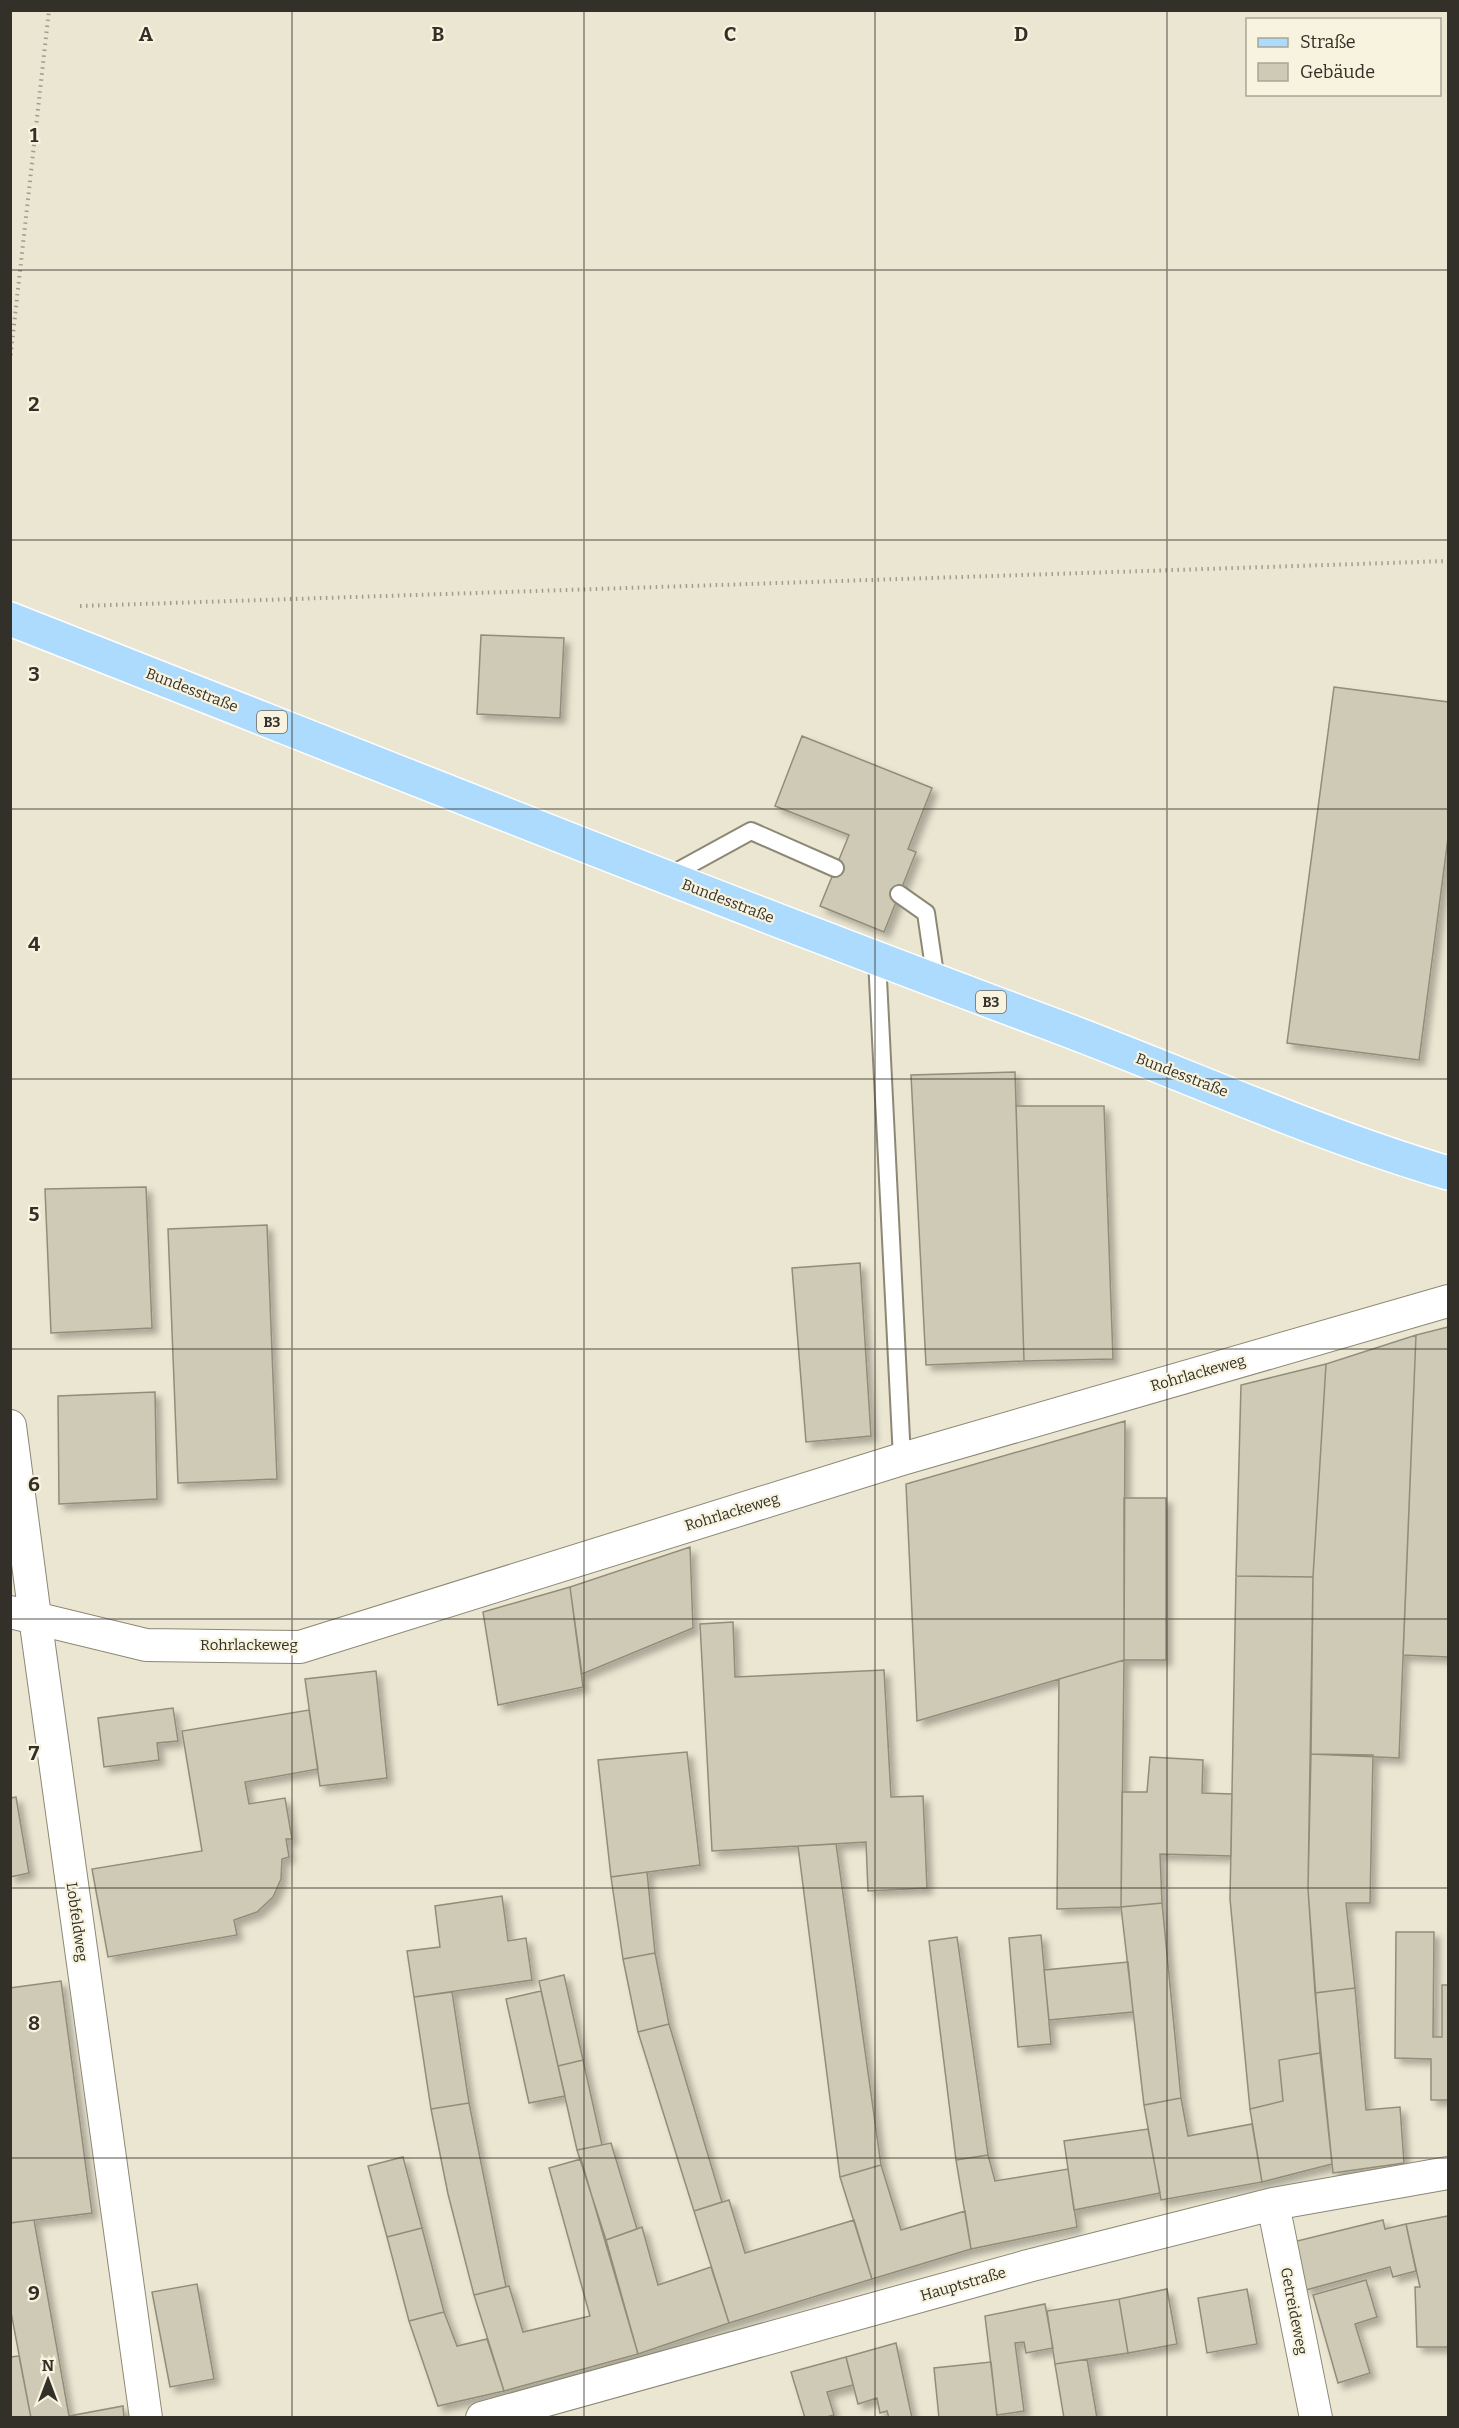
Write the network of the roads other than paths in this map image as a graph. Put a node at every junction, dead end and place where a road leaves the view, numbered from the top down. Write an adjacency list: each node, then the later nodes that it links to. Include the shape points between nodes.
1 (10, 619): 3 (main road, Bundesstraße / B3)
2 (835, 868): 3 (lane, via 751,831)
3 (667, 877): 5 (main road, Bundesstraße / B3)
4 (899, 894): 6 (lane, via 926,913)
5 (877, 959): 6 (main road, Bundesstraße / B3); 10 (lane)
6 (936, 981): 7 (main road, Bundesstraße / B3, via 1386,1155)
7 (1449, 1173)
8 (1449, 1301): 10 (street, Rohrlackeweg)
9 (10, 1426): 11 (street, Lobfeldweg)
10 (902, 1459): 11 (street, Rohrlackeweg, via 300,1647 146,1645)
11 (23, 1614): 14 (street, Lobfeldweg)
12 (1449, 2173): 13 (street, Hauptstraße)
13 (1273, 2204): 15 (street, Hauptstraße, via 1028,2266); 16 (street, Getreideweg)
14 (146, 2418)
15 (482, 2418)
16 (1316, 2418)

